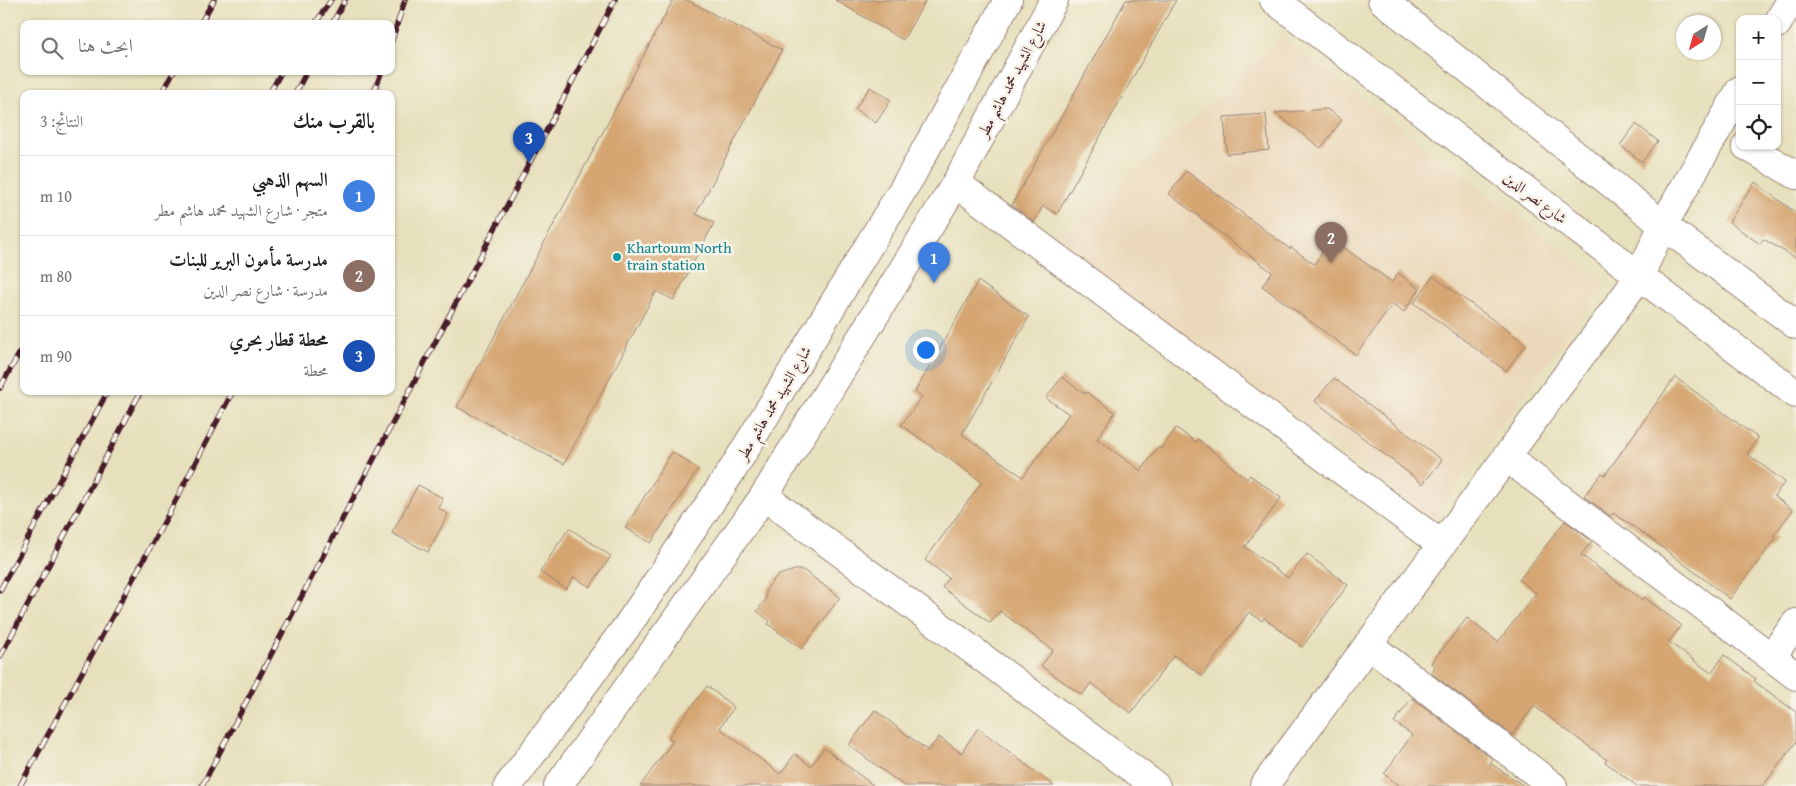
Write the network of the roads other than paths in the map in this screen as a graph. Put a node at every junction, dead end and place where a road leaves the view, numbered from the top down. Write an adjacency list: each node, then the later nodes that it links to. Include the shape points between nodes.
1 (1008, 0): 23 (street, شارع الشهيد محمد هاشم مطر, via 911,176 734,470 628,625)
2 (1054, 0): 11 (street, شارع الشهيد محمد هاشم مطر)
3 (1274, 0): 13 (street, شارع نصر الدين)
4 (1382, 0): 12 (street)
5 (1790, 0): 6 (street)
6 (1781, 17)
7 (1736, 105): 8 (street)
8 (1728, 136): 12 (street)
9 (1753, 150): 10 (street)
10 (1796, 175)
11 (956, 183): 17 (street, شارع الشهيد محمد هاشم مطر); 18 (street)
12 (1663, 225): 13 (street); 14 (street)
13 (1639, 277): 15 (street, شارع نصر الدين); 16 (street)
14 (1796, 325)
15 (1796, 394)
16 (1506, 457): 18 (street); 21 (street)
17 (764, 496): 24 (street, شارع الشهيد محمد هاشم مطر); 25 (street)
18 (1442, 544): 20 (street)
19 (1796, 623): 21 (street)
20 (1368, 644): 26 (street); 27 (street)
21 (1771, 657): 22 (street)
22 (1796, 676)
23 (508, 786)
24 (558, 786)
25 (1156, 786)
26 (1264, 786)
27 (1553, 786)

